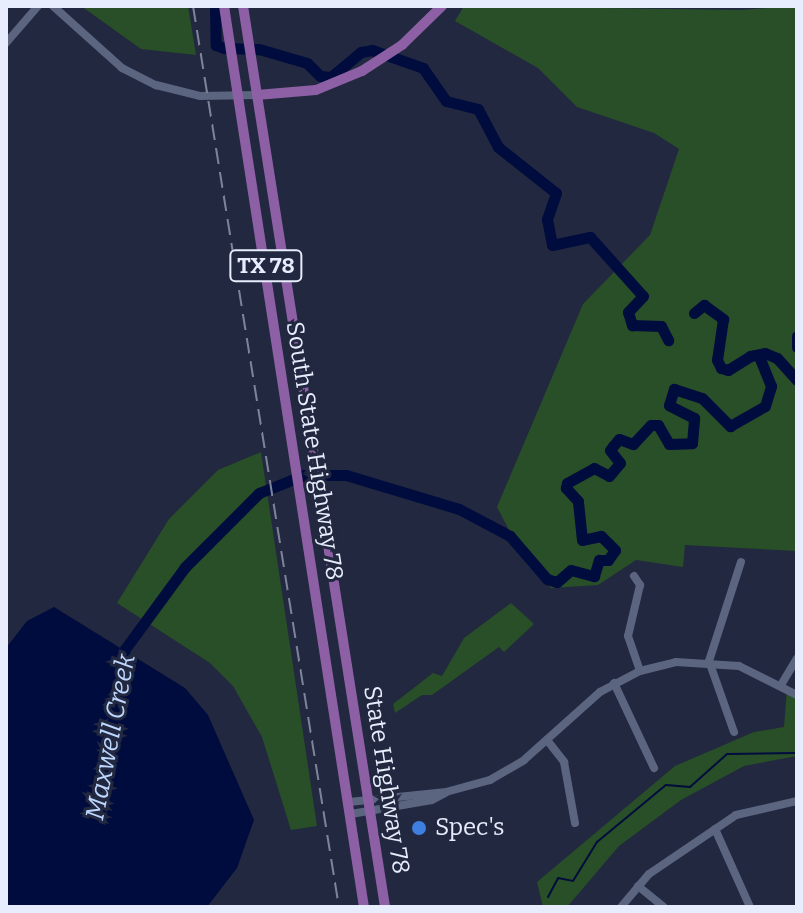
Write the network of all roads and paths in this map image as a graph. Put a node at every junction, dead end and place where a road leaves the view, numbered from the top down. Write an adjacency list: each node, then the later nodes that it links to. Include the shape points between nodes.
1 (38, 6): 6 (street)
2 (53, 6): 8 (street, via 139,78 180,92)
3 (224, 6): 8 (main road, South State Highway 78 / TX 78)
4 (243, 6): 7 (main road, South State Highway 78 / TX 78)
5 (442, 6): 7 (main road, via 384,58 316,90)
6 (6, 43)
7 (257, 95): 8 (street); 12 (main road, South State Highway 78 / TX 78)
8 (239, 96): 14 (main road, South State Highway 78 / TX 78)
9 (741, 562): 13 (street)
10 (634, 576): 15 (street, via 640,585 628,636)
11 (797, 658): 17 (street)
12 (347, 659): 23 (main road, State Highway 78 / TX 78)
13 (709, 661): 15 (street); 17 (street, via 739,666); 19 (street)
14 (328, 665): 24 (main road, State Highway 78 / TX 78)
15 (640, 671): 16 (street)
16 (614, 683): 20 (street); 21 (street)
17 (781, 685): 18 (street)
18 (797, 695)
19 (734, 732)
20 (547, 740): 23 (street, via 502,774 446,792); 25 (street, via 564,762)
21 (654, 768)
22 (797, 801): 26 (street, via 759,806)
23 (371, 805): 24 (street); 29 (main road, State Highway 78 / TX 78)
24 (350, 808): 28 (main road, State Highway 78 / TX 78)
25 (575, 823)
26 (715, 829): 27 (street); 32 (street)
27 (638, 886): 30 (street); 31 (street)
28 (364, 907)
29 (385, 907)
30 (621, 907)
31 (664, 907)
32 (750, 907)

